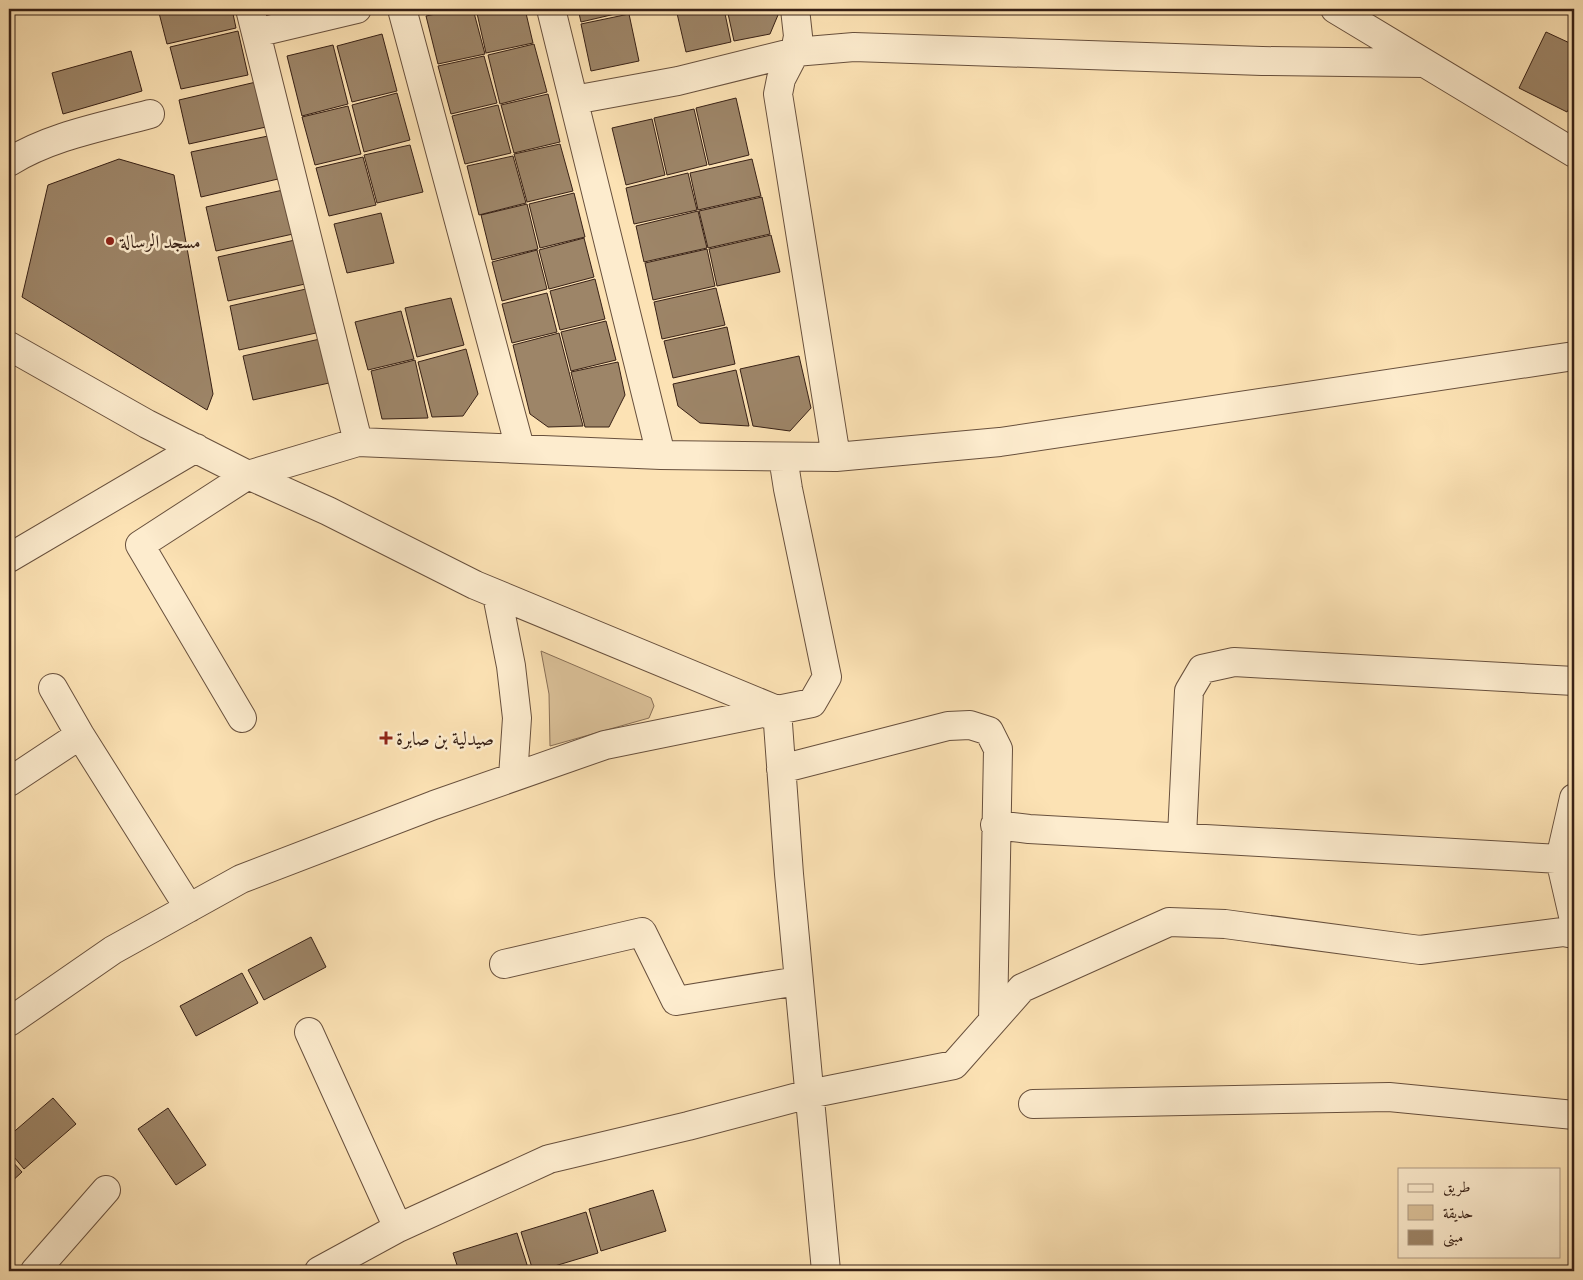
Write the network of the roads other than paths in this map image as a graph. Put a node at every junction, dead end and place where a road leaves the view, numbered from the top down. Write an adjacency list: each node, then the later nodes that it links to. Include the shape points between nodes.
1 (357, 9): 6 (street)
2 (402, 9): 17 (street)
3 (552, 9): 9 (street)
4 (795, 9): 7 (street, via 798,36)
5 (1335, 9): 8 (street)
6 (253, 21): 15 (street)
7 (795, 52): 8 (street, via 854,48 1262,61); 9 (street, via 678,81); 20 (street, via 781,79 778,94)
8 (1424, 62): 11 (street)
9 (574, 100): 18 (street)
10 (150, 114): 12 (street, via 60,138)
11 (1574, 153)
12 (9, 162)
13 (9, 346): 16 (street)
14 (1574, 356): 20 (street, via 1000,442)
15 (358, 442): 17 (street); 21 (street)
16 (196, 448): 21 (street); 22 (street)
17 (520, 448): 18 (street)
18 (662, 455): 19 (street)
19 (783, 457): 20 (street); 26 (street, via 826,676 812,703)
20 (836, 457)
21 (248, 475): 23 (street); 27 (street, via 140,545)
22 (9, 558)
23 (497, 595): 26 (street); 30 (street, via 517,718)
24 (1574, 681): 34 (street, via 1234,662 1202,669 1188,691)
25 (53, 688): 28 (street)
26 (777, 710): 29 (street); 30 (street, via 605,746)
27 (242, 718)
28 (80, 735): 31 (street); 36 (street)
29 (781, 769): 33 (street, via 948,726 970,725 989,731 998,749); 40 (street)
30 (513, 777): 36 (street, via 241,879)
31 (9, 782)
32 (1574, 798): 35 (street)
33 (996, 825): 34 (street); 41 (street)
34 (1182, 836): 35 (street)
35 (1560, 859): 37 (street)
36 (189, 908): 42 (street, via 113,950)
37 (1574, 920)
38 (1574, 934): 41 (street, via 1563,932 1420,950 1224,924 1169,922 1022,988)
39 (504, 964): 40 (street, via 642,932 676,1001)
40 (798, 981): 44 (street)
41 (993, 1021): 44 (street, via 954,1065)
42 (9, 1022)
43 (309, 1032): 48 (street)
44 (809, 1094): 48 (street, via 549,1159); 51 (street)
45 (1033, 1104): 46 (street, via 1389,1097)
46 (1574, 1115)
47 (106, 1190): 49 (street)
48 (398, 1228): 50 (street)
49 (35, 1271)
50 (319, 1271)
51 (826, 1271)

